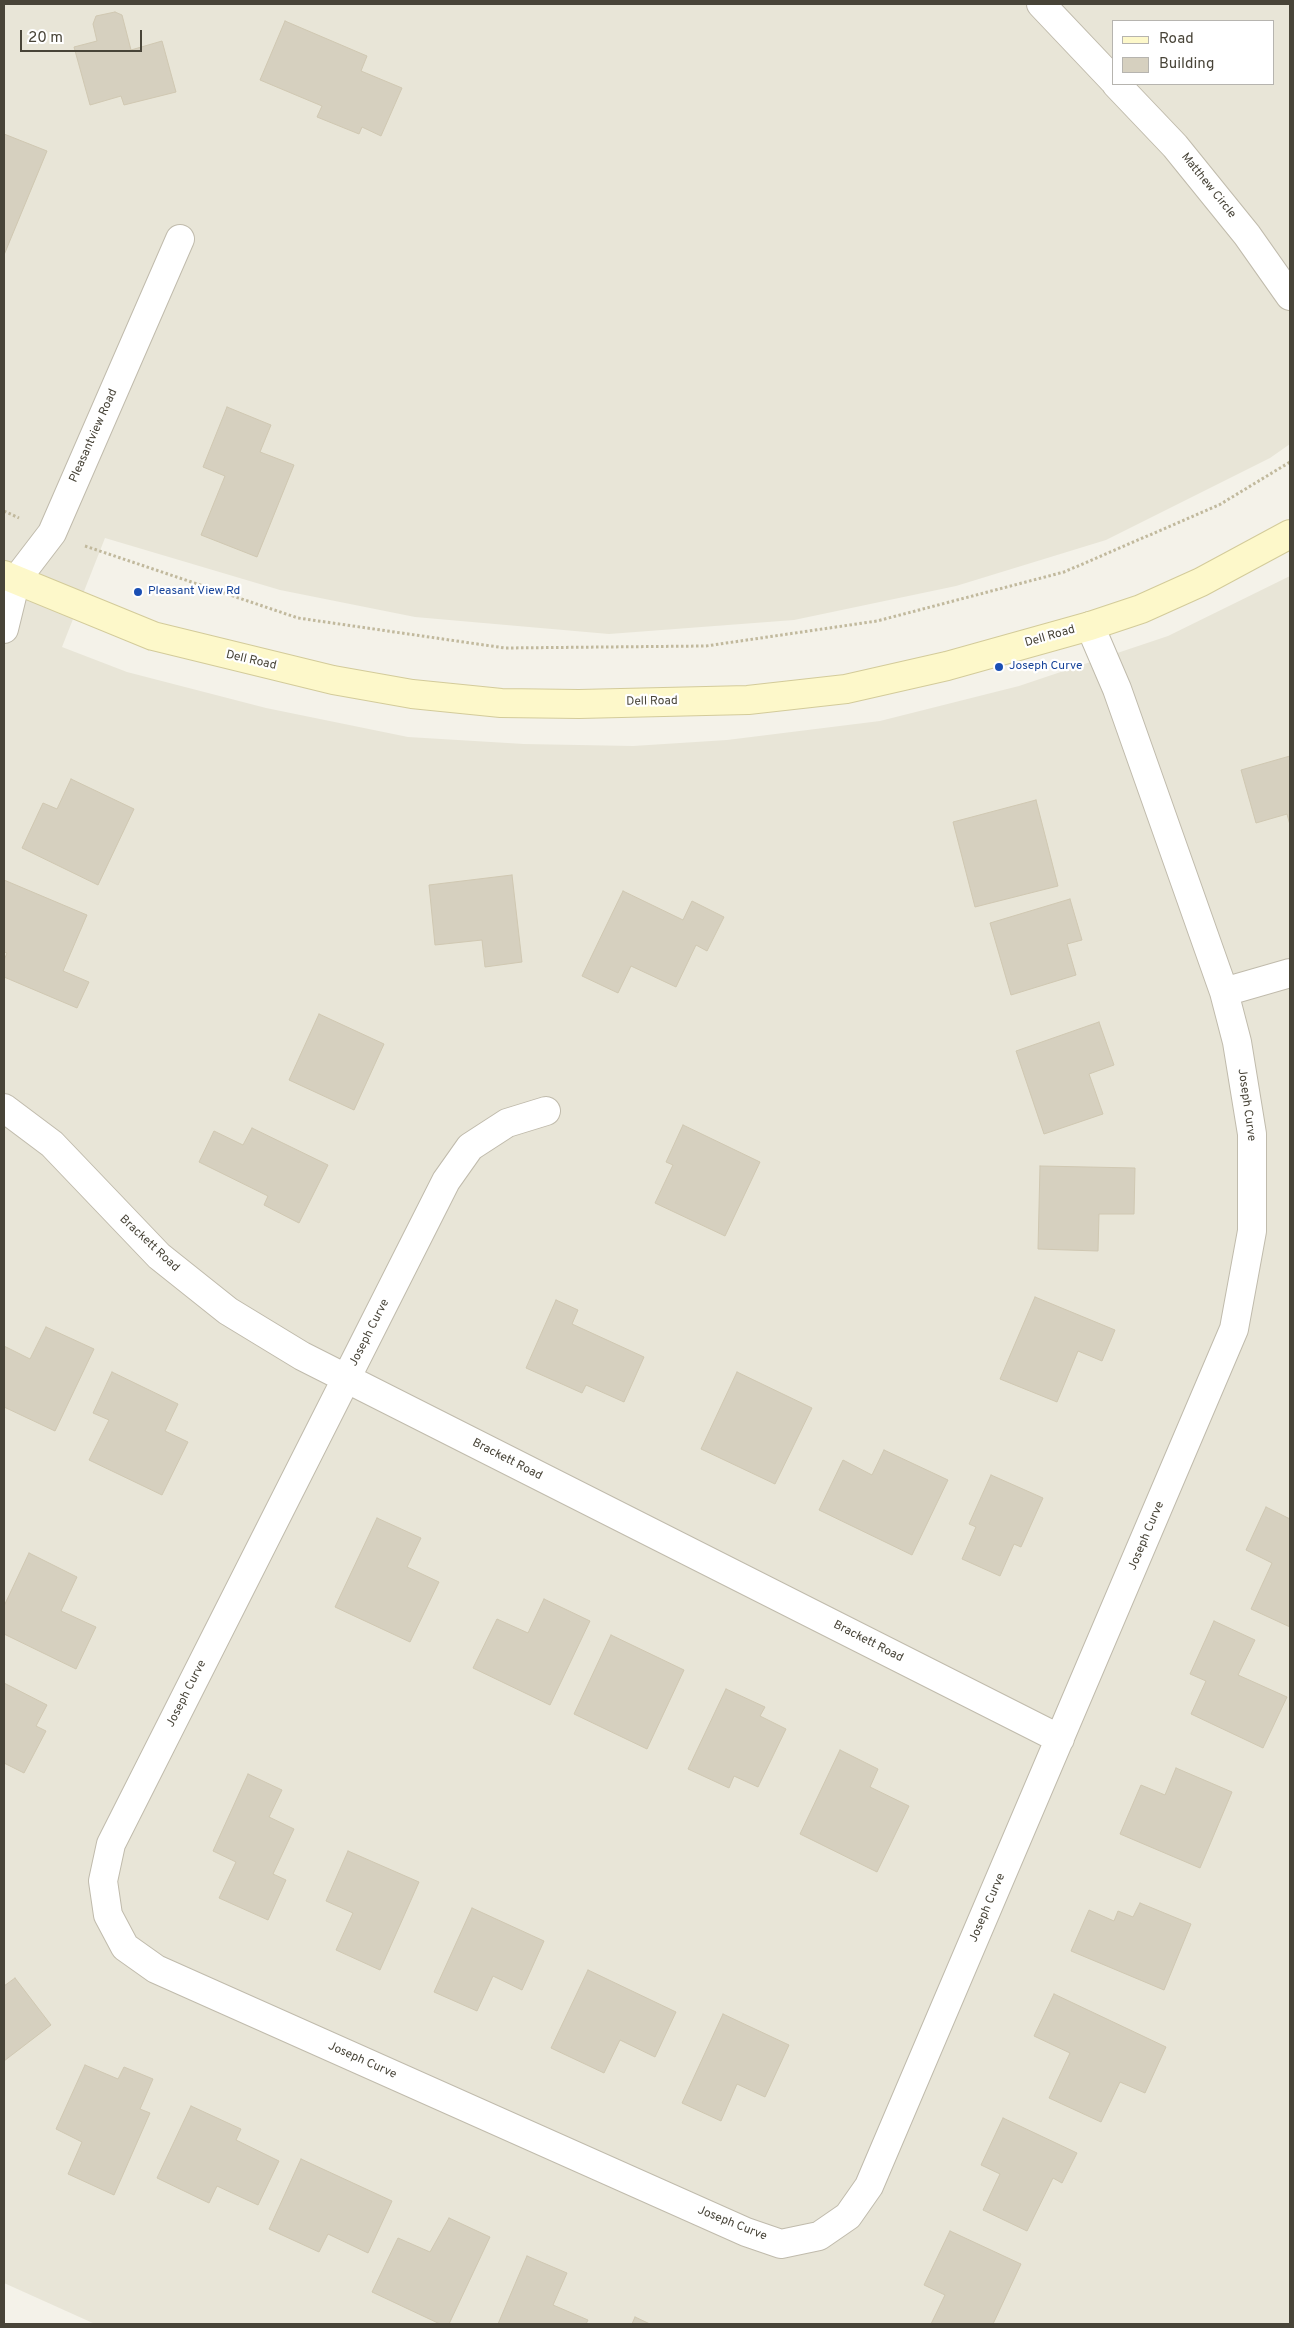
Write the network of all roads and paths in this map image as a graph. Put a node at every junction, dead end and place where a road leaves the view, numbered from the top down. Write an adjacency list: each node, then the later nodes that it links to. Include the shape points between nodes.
1 (1041, 4): 2 (street)
2 (1112, 79)
3 (1117, 85): 5 (street, Matthew Circle, via 1175,146 1247,235)
4 (180, 239): 8 (street, Pleasantview Road)
5 (1290, 296)
6 (1290, 462): 8 (path, via 1219,505 1064,572 878,621 706,646 506,648 298,618)
7 (4, 511): 8 (path)
8 (52, 533): 10 (street, Pleasantview Road)
9 (1290, 534): 11 (street, Dell Road, via 1201,582 1140,609)
10 (10, 577): 11 (street, Dell Road, via 153,636 224,655 412,694 501,703 748,700 846,689 947,666); 12 (street, Pleasantview Road)
11 (1090, 626): 14 (street, Joseph Curve, via 1117,689)
12 (4, 629)
13 (1290, 973): 14 (street)
14 (1224, 992): 18 (street, Joseph Curve, via 1252,1134 1252,1231 1234,1329)
15 (4, 1108): 17 (street, Brackett Road, via 52,1144 158,1256 228,1311)
16 (546, 1112): 17 (street, Joseph Curve, via 507,1123 470,1147 446,1181)
17 (346, 1379): 18 (street, Brackett Road); 18 (street, Joseph Curve, via 111,1844 104,1881 108,1915 125,1948 156,1969 746,2232 781,2244 819,2236 848,2216 870,2186)
18 (1060, 1739)

